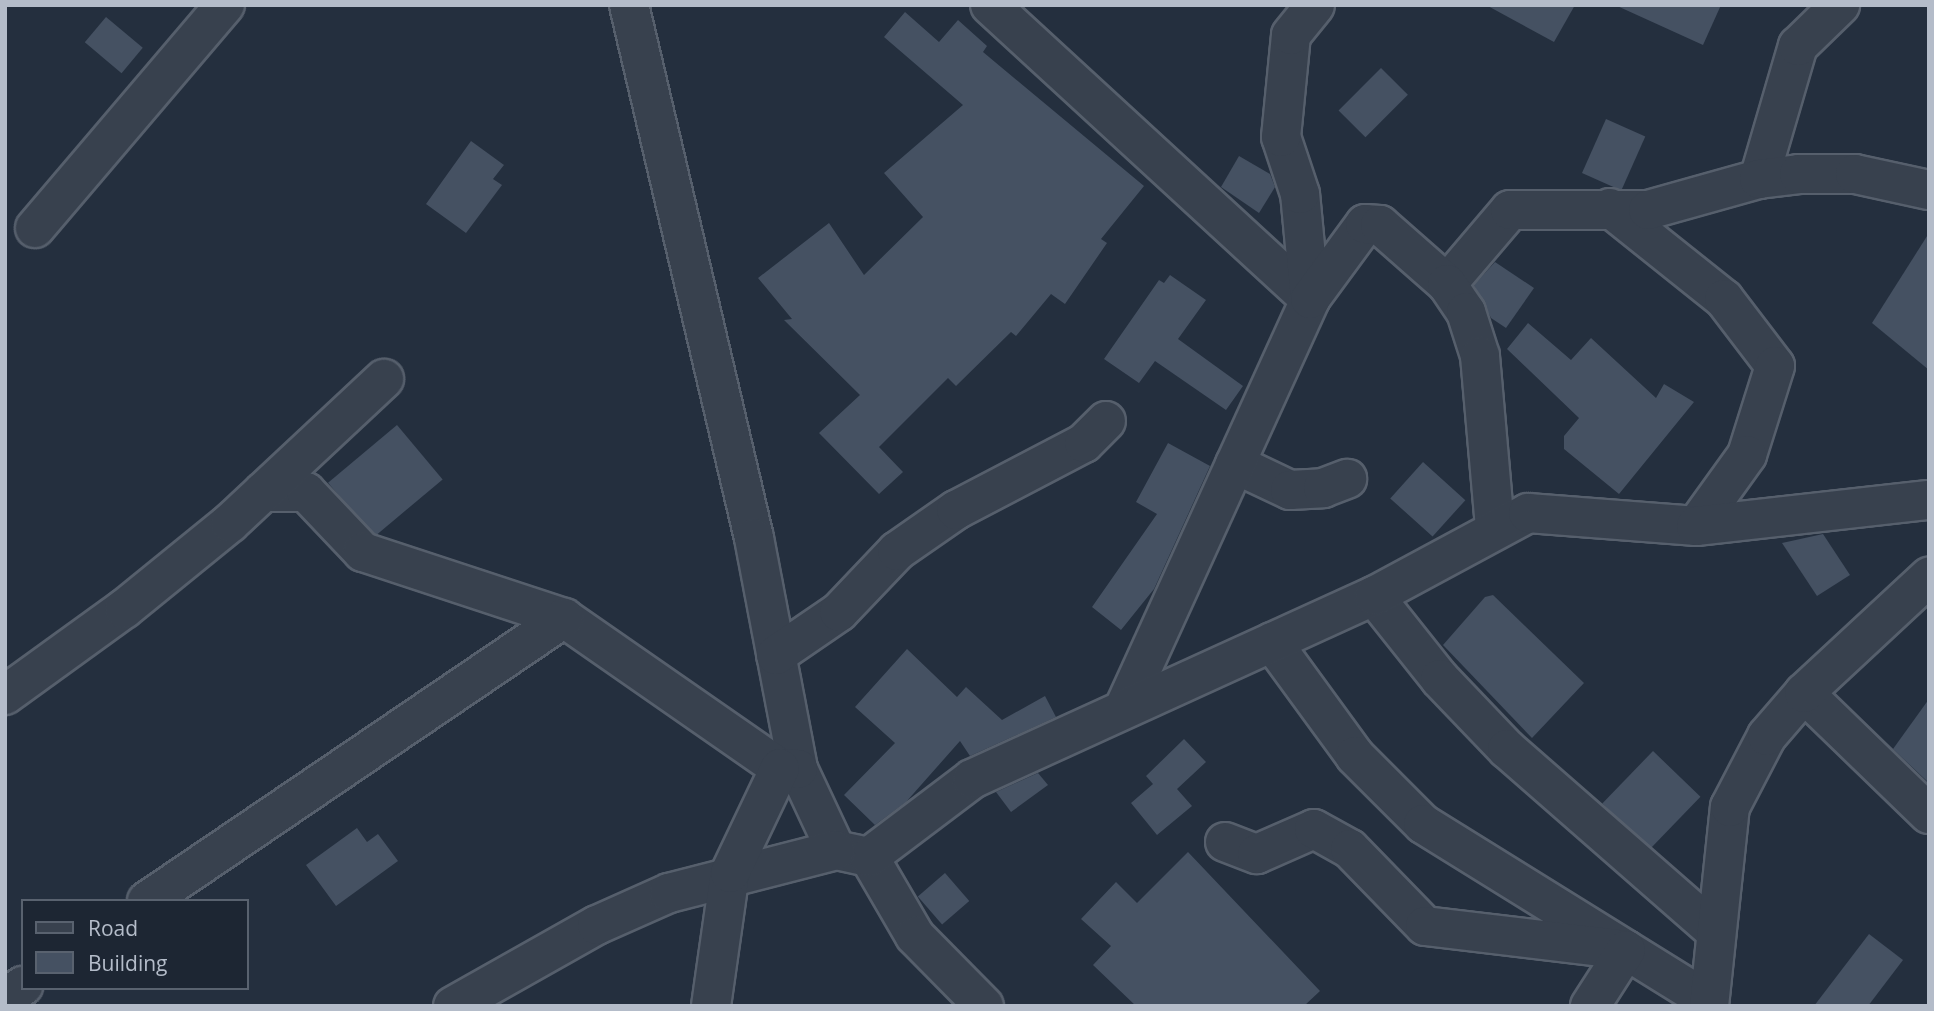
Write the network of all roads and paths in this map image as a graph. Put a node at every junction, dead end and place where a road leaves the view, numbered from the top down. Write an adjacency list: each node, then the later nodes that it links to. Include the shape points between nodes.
1 (225, 5): 9 (street)
2 (629, 5): 24 (street)
3 (990, 5): 11 (street)
4 (1315, 5): 11 (street, via 1291,35 1281,137 1300,194)
5 (1840, 5): 6 (street, via 1798,46)
6 (1759, 179): 7 (street, via 1855,174); 8 (street, via 1648,210)
7 (1929, 190)
8 (1610, 208): 10 (street, via 1510,210); 18 (street, via 1724,299 1775,366 1747,455)
9 (35, 228)
10 (1447, 284): 11 (street, via 1373,222 1365,224); 19 (street, via 1466,313 1480,356)
11 (1310, 299): 14 (street)
12 (384, 379): 16 (street)
13 (1106, 421): 24 (street, via 1084,443 956,510 907,544 839,612)
14 (1235, 464): 15 (street, via 1290,490 1323,488); 27 (street)
15 (1347, 479)
16 (263, 492): 22 (street, via 306,492 363,552); 26 (street, via 124,610)
17 (1929, 500): 18 (street)
18 (1696, 526): 19 (street, via 1528,513)
19 (1495, 528): 21 (street)
20 (1929, 577): 25 (street)
21 (1374, 596): 23 (street); 34 (street, via 1440,680 1507,749)
22 (564, 618): 28 (street); 33 (street)
23 (1272, 642): 27 (street); 35 (street, via 1355,756 1423,824)
24 (776, 655): 28 (street)
25 (1804, 693): 29 (street); 34 (street, via 1767,736 1730,807)
26 (5, 695)
27 (1124, 708): 31 (street, via 972,779)
28 (789, 769): 31 (street); 32 (street)
29 (1929, 814)
30 (1225, 842): 35 (street, via 1257,854 1314,829 1350,849 1425,926)
31 (852, 853): 32 (street); 38 (street)
32 (730, 873): 40 (street, via 597,925); 41 (street)
33 (150, 899)
34 (1715, 931): 39 (street)
35 (1626, 950): 39 (street); 42 (street)
36 (21, 987): 37 (street)
37 (5, 998)
38 (972, 1002)
39 (1709, 1003)
40 (453, 1006)
41 (711, 1006)
42 (1590, 1006)

